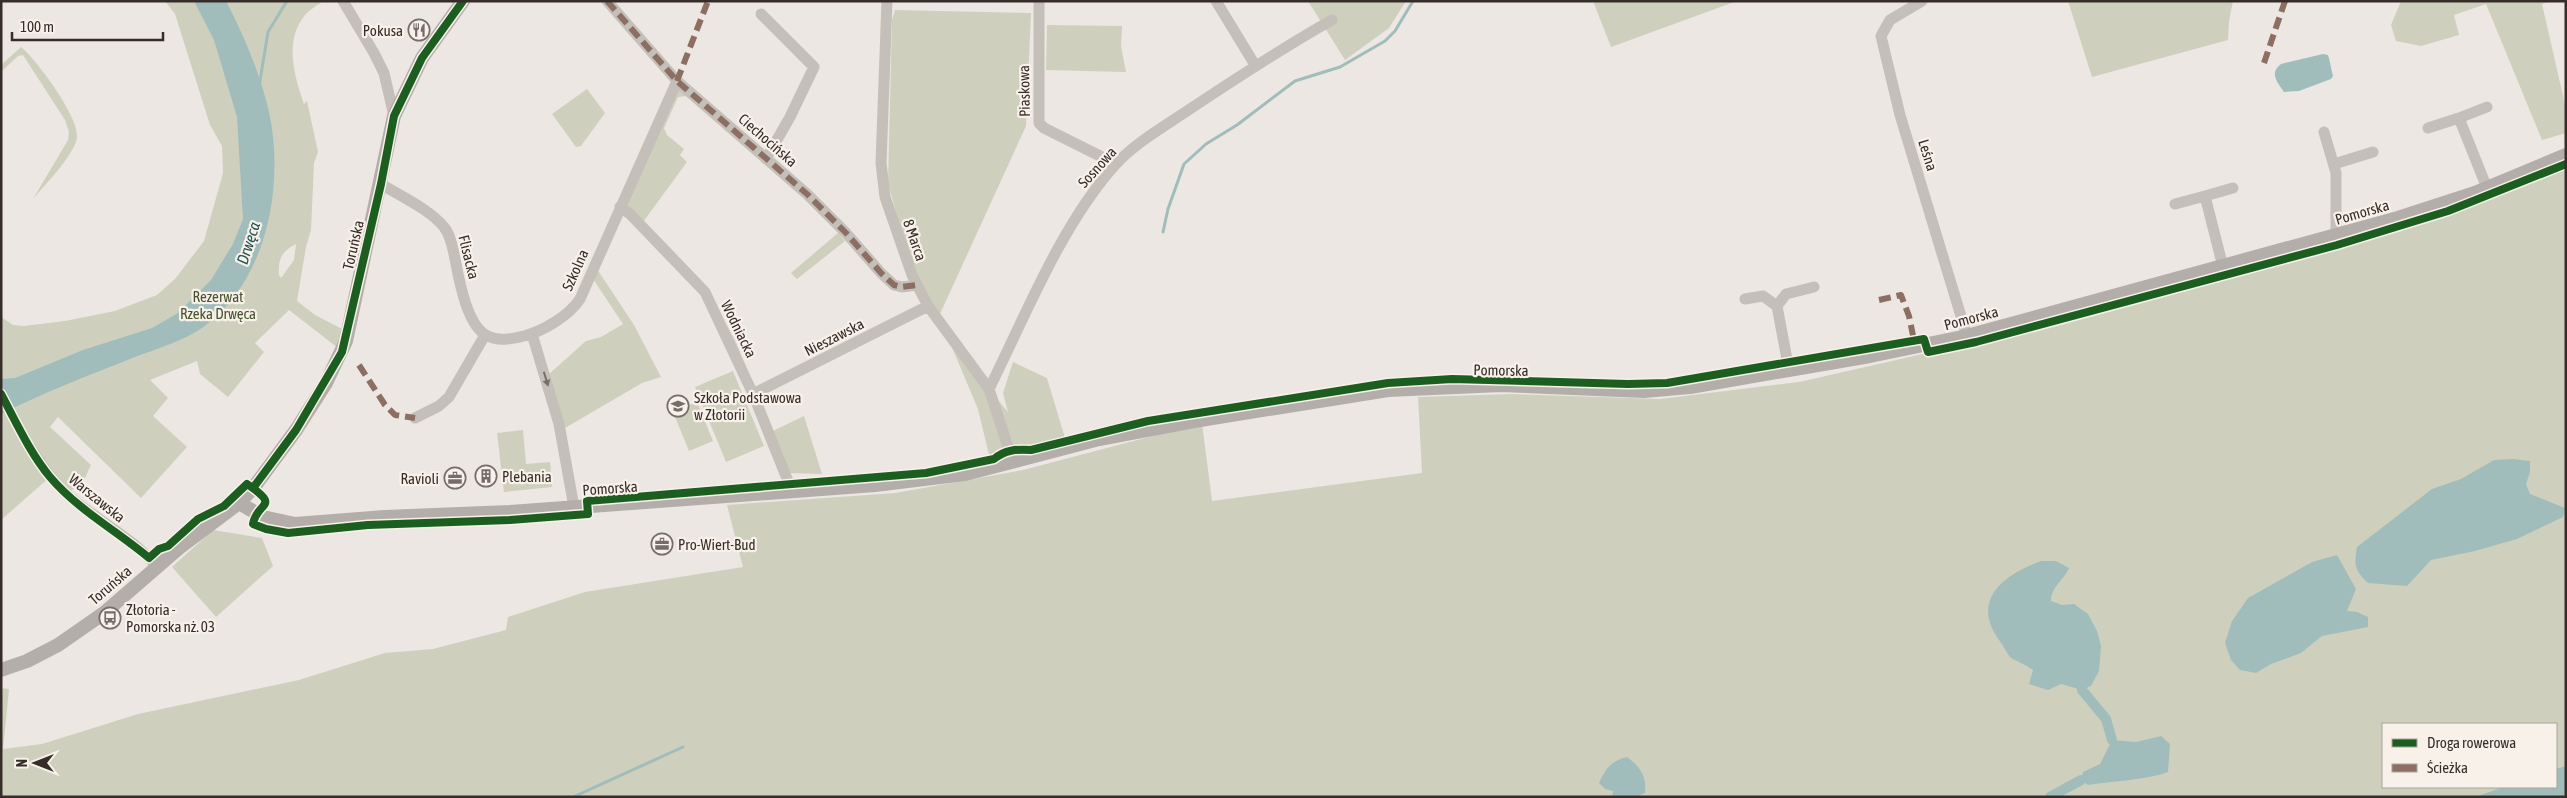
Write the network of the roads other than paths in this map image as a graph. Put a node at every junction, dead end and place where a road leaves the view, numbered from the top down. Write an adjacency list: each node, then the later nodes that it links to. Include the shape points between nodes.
1 (343, 1): 13 (street, via 381,66)
2 (463, 1): 13 (main road, Toruńska, via 422,58)
3 (607, 1): 11 (street, Ciechocińska)
4 (887, 1): 30 (street, 8 Marca, via 880,163 885,197)
5 (1039, 1): 20 (street, Piaskowa, via 1039,123)
6 (1216, 1): 10 (street)
7 (1922, 1): 37 (street, Leśna, via 1884,26 1882,42 1900,116)
8 (761, 14): 19 (street, via 814,67)
9 (1332, 20): 10 (street, Sosnowa)
10 (1254, 65): 20 (street, Sosnowa, via 1158,130)
11 (677, 81): 19 (street, Ciechocińska); 27 (street, Szkolna)
12 (2487, 107): 14 (street)
13 (394, 116): 22 (main road, Toruńska)
14 (2459, 118): 15 (street); 24 (street)
15 (2428, 128)
16 (2324, 132): 21 (street)
17 (2373, 152): 21 (street)
18 (2566, 155): 24 (main road, Pomorska)
19 (766, 159): 30 (street, Ciechocińska, via 846,232 894,285)
20 (1116, 164): 39 (street, Sosnowa, via 1088,199 1064,238)
21 (2334, 164): 28 (street)
22 (381, 184): 36 (street, Flisacka, via 446,228 463,294 474,323); 45 (main road, Toruńska, via 342,352 296,430)
23 (2233, 188): 25 (street)
24 (2487, 188): 28 (main road, Pomorska)
25 (2205, 196): 26 (street); 29 (street)
26 (2175, 204)
27 (620, 207): 35 (street, Szkolna, via 575,306); 40 (street, Wodniacka, via 705,292)
28 (2336, 237): 29 (main road, Pomorska)
29 (2223, 267): 37 (main road, Pomorska)
30 (917, 285): 33 (street, 8 Marca)
31 (1814, 287): 34 (street, via 1786,294)
32 (1745, 299): 34 (street, via 1763,296)
33 (928, 306): 39 (street, 8 Marca); 40 (street, Nieszawska)
34 (1777, 306): 38 (street)
35 (532, 334): 36 (street, Szkolna, via 512,339); 46 (street, one-way to 46, via 559,424)
36 (485, 335): 41 (street, via 448,397 440,406)
37 (1967, 336): 38 (main road, Pomorska)
38 (1789, 370): 43 (main road, Pomorska, via 1644,391 1485,385 1388,390 1194,420)
39 (988, 389): 43 (street, 8 Marca)
40 (754, 394): 44 (street, Wodniacka)
41 (415, 418)
42 (31, 448): 47 (street, Warszawska, via 50,477 68,495 140,550)
43 (1013, 462): 44 (main road, Pomorska, via 933,479)
44 (792, 491): 46 (main road, Pomorska)
45 (239, 503): 46 (main road, Pomorska, via 263,517 295,524 385,516); 47 (main road, Toruńska)
46 (574, 507)
47 (157, 567): 48 (main road, Toruńska, via 104,613 66,640 27,661)
48 (1, 670)

